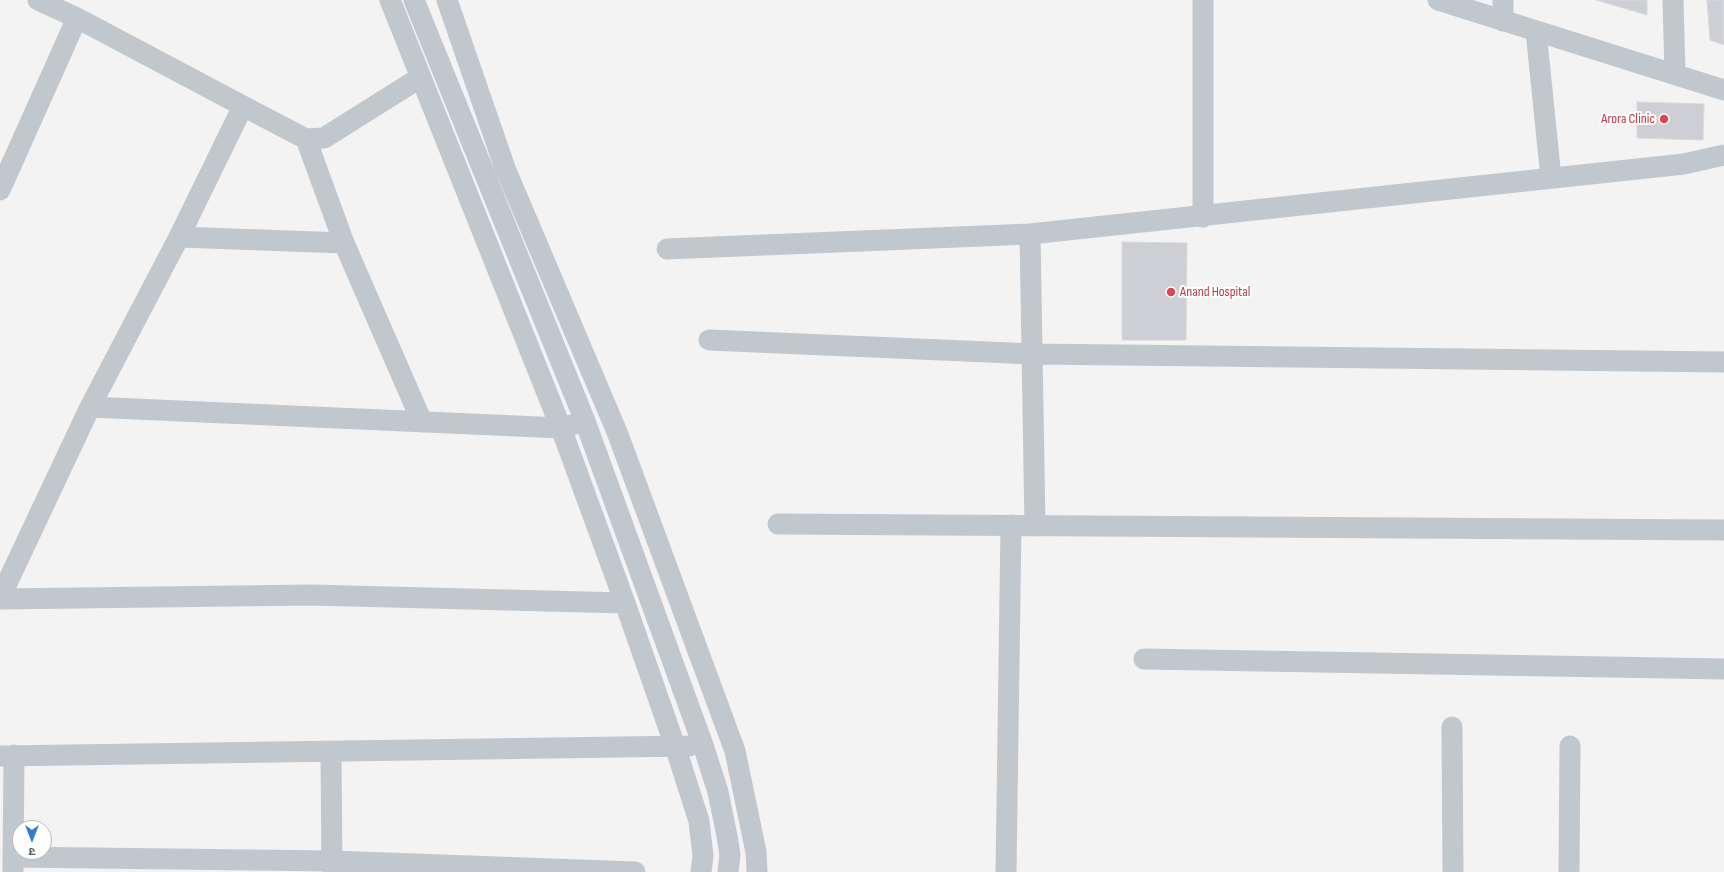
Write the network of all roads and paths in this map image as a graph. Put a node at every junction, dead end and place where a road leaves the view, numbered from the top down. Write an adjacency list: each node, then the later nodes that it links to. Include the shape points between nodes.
1 (38, 0): 9 (street)
2 (390, 0): 13 (street)
3 (414, 0): 16 (street)
4 (447, 0): 14 (street)
5 (1203, 0): 23 (street)
6 (1438, 0): 10 (street)
7 (1503, 0): 10 (street)
8 (1673, 0): 12 (street)
9 (77, 18): 18 (street); 22 (street)
10 (1503, 21): 11 (street)
11 (1536, 31): 12 (street); 21 (street)
12 (1675, 74): 15 (street)
13 (421, 77): 17 (street); 19 (street, via 340,130 324,138)
14 (478, 89): 16 (street); 52 (street, via 505,168 617,432 735,751)
15 (1724, 90)
16 (451, 91): 17 (street); 32 (street)
17 (429, 97): 34 (street)
18 (243, 106): 19 (street); 25 (street)
19 (306, 139): 26 (street)
20 (1724, 155): 21 (street, via 1684,164)
21 (1551, 178): 23 (street)
22 (0, 190)
23 (1203, 217): 24 (street)
24 (1030, 234): 27 (street); 29 (street)
25 (179, 237): 26 (street); 31 (street)
26 (344, 243): 33 (street)
27 (667, 249)
28 (709, 340): 29 (street)
29 (1034, 354): 30 (street); 37 (street)
30 (1724, 362)
31 (90, 407): 33 (street); 39 (street)
32 (585, 421): 34 (street); 44 (street)
33 (422, 422): 34 (street)
34 (561, 428): 40 (street)
35 (778, 524): 36 (street)
36 (1011, 525): 37 (street); 55 (street)
37 (1035, 526): 38 (street)
38 (1724, 530)
39 (0, 598): 40 (street, via 311,595)
40 (625, 603): 45 (street)
41 (1144, 659): 42 (street)
42 (1724, 669)
43 (1452, 728): 56 (street)
44 (703, 745): 45 (street); 50 (street, via 718,792)
45 (675, 746): 47 (street); 49 (street, via 699,821)
46 (1570, 746): 57 (street)
47 (330, 752): 48 (street); 53 (street)
48 (7, 756): 51 (street)
49 (702, 864): 50 (street)
50 (729, 864): 52 (street)
51 (13, 865): 53 (street)
52 (757, 866)
53 (332, 867): 54 (street)
54 (635, 872)
55 (1006, 872)
56 (1452, 872)
57 (1569, 872)

